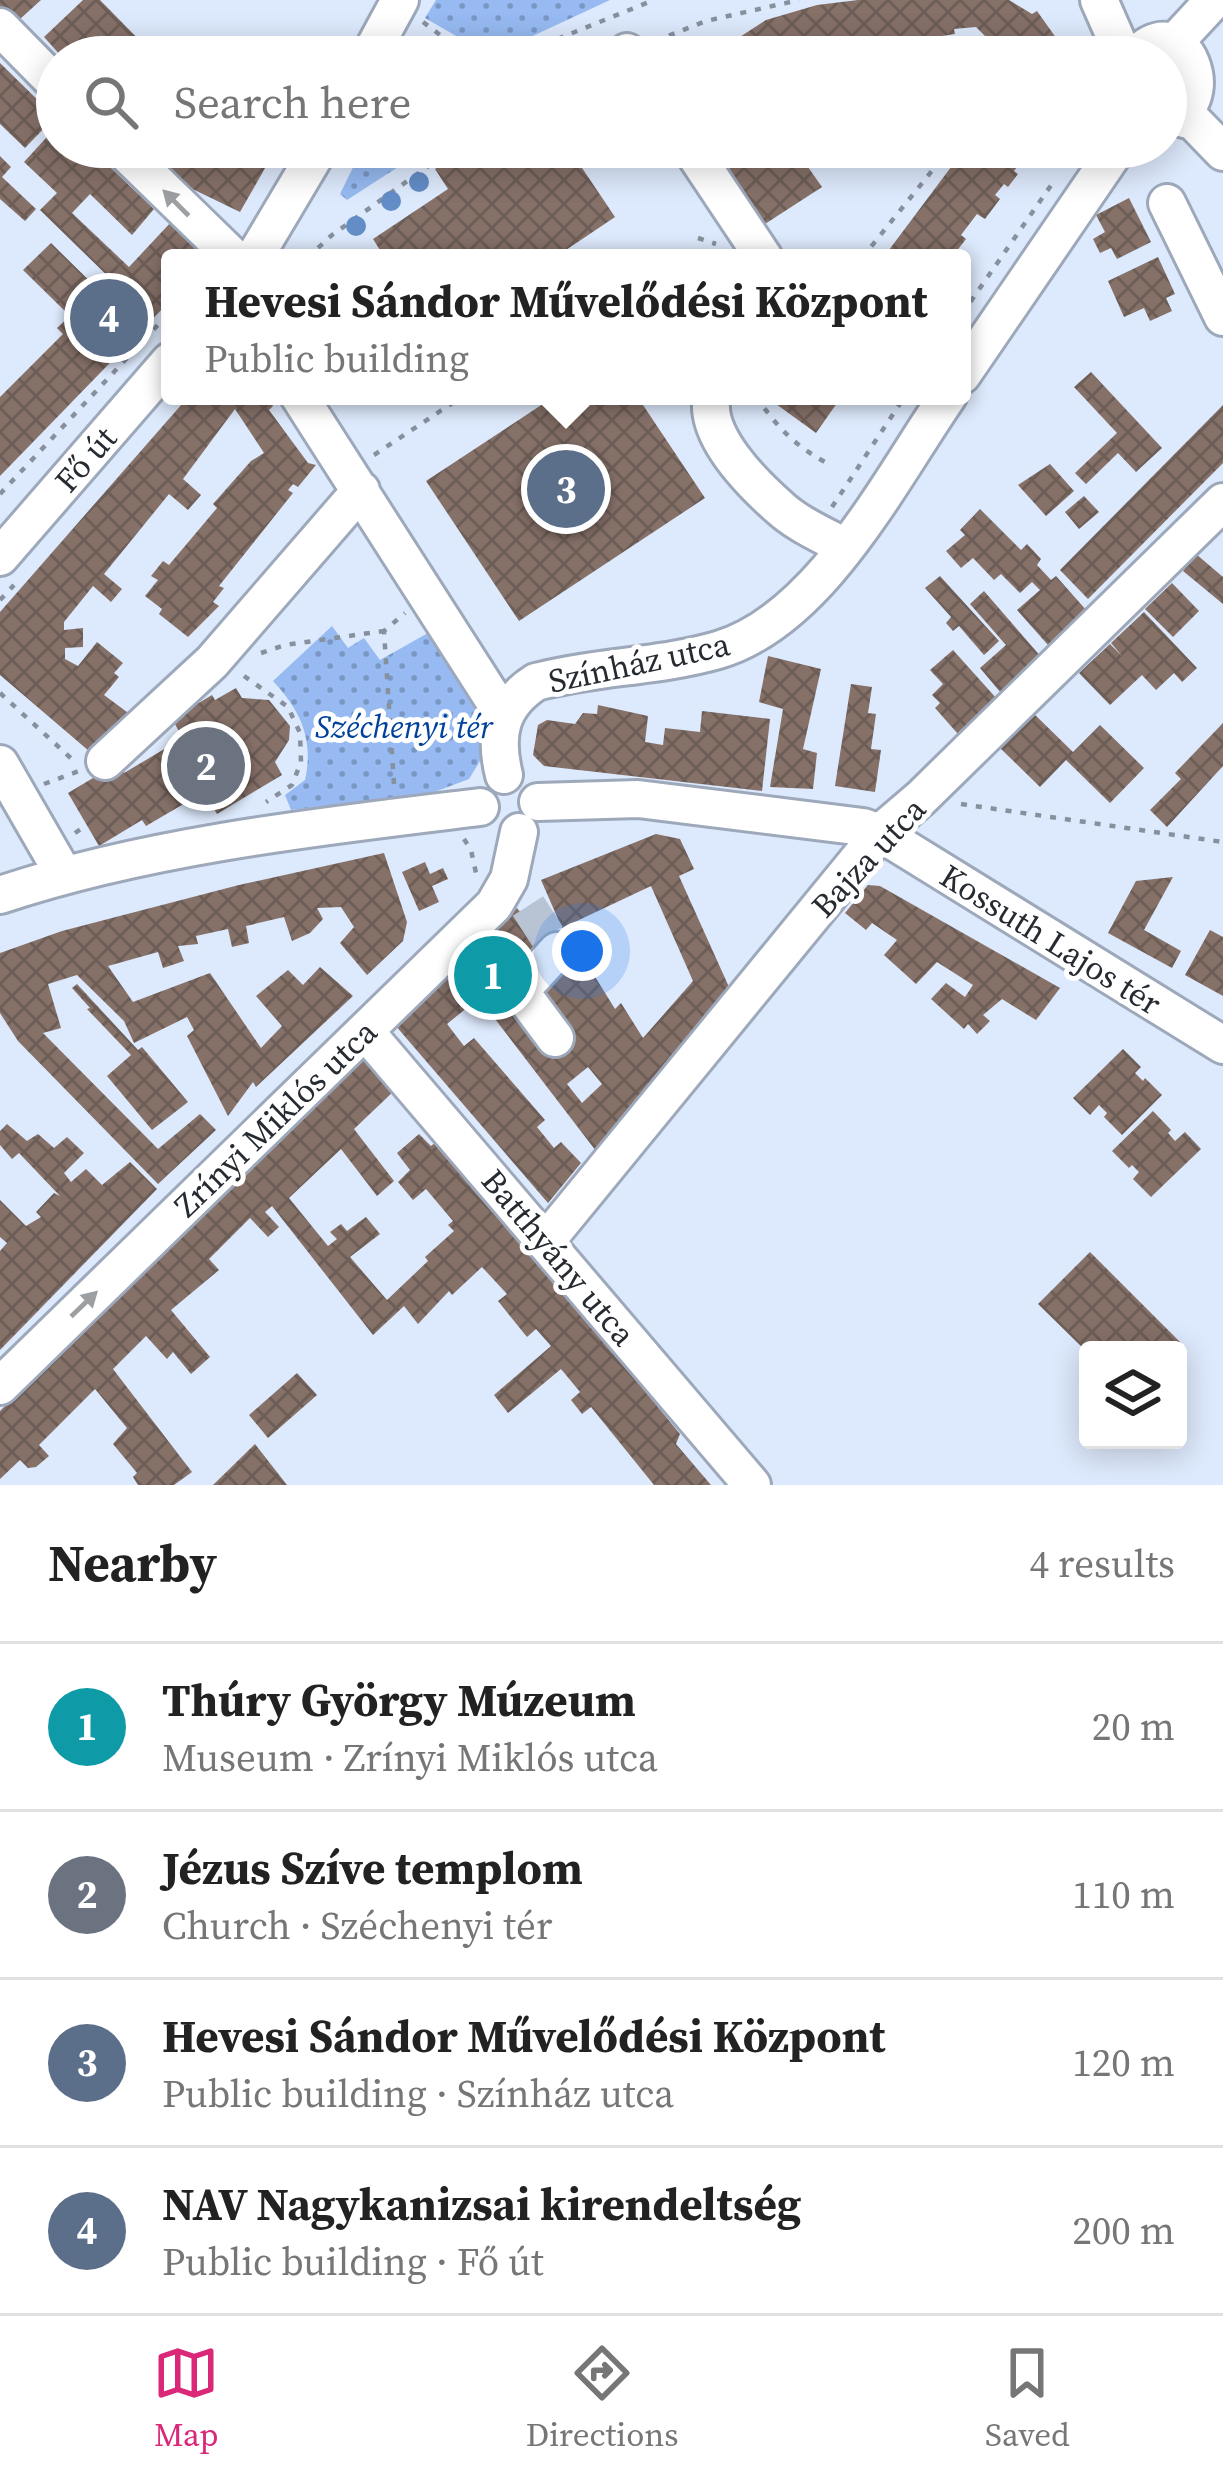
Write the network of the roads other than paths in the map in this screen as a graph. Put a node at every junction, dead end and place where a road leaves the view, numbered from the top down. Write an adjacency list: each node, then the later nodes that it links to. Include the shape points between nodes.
1 (1100, 0): 7 (street)
2 (1121, 0): 8 (street)
3 (1214, 0): 9 (street)
4 (399, 2): 6 (street)
5 (0, 28): 12 (street)
6 (380, 36)
7 (1115, 36)
8 (1152, 36)
9 (1170, 36)
10 (1223, 37): 13 (street)
11 (1187, 51): 13 (street, via 1196,52)
12 (36, 64)
13 (1211, 92): 14 (street)
14 (1187, 112)
15 (1187, 120): 16 (street)
16 (1223, 152)
17 (142, 168): 22 (street, one-way to 17)
18 (308, 168): 23 (street)
19 (704, 168): 24 (street)
20 (1104, 168): 26 (street)
21 (1167, 203): 25 (street)
22 (226, 249)
23 (259, 249)
24 (758, 249)
25 (1223, 317)
26 (971, 362)
27 (161, 371): 34 (street, Fő út)
28 (305, 405): 31 (street)
29 (712, 405): 33 (street, via 735,458 782,510)
30 (941, 405): 33 (street, Színház utca)
31 (355, 481): 35 (street, via 493,699); 36 (street, via 212,662)
32 (1223, 502): 41 (street, Bajza utca)
33 (830, 539): 35 (street, Színház utca, via 807,595 760,632 707,653 536,682)
34 (0, 557)
35 (511, 702): 37 (street, Színház utca, via 500,728)
36 (104, 761)
37 (504, 775): 39 (street, via 489,783); 40 (street, via 531,785)
38 (9, 779): 42 (street)
39 (480, 808): 40 (street, via 504,833); 42 (street)
40 (528, 817): 41 (street, via 638,799); 45 (street, Zrínyi Miklós utca, via 509,900)
41 (880, 833): 47 (street, Kossuth Lajos tér); 48 (street, Bajza utca)
42 (70, 861): 43 (street)
43 (0, 895)
44 (557, 951): 46 (street, via 520,992)
45 (365, 1031): 48 (street, Batthyány utca); 49 (street, Zrínyi Miklós utca, one-way to 45)
46 (555, 1038)
47 (1223, 1045)
48 (545, 1241): 50 (street, Batthyány utca)
49 (0, 1386)
50 (752, 1485)

